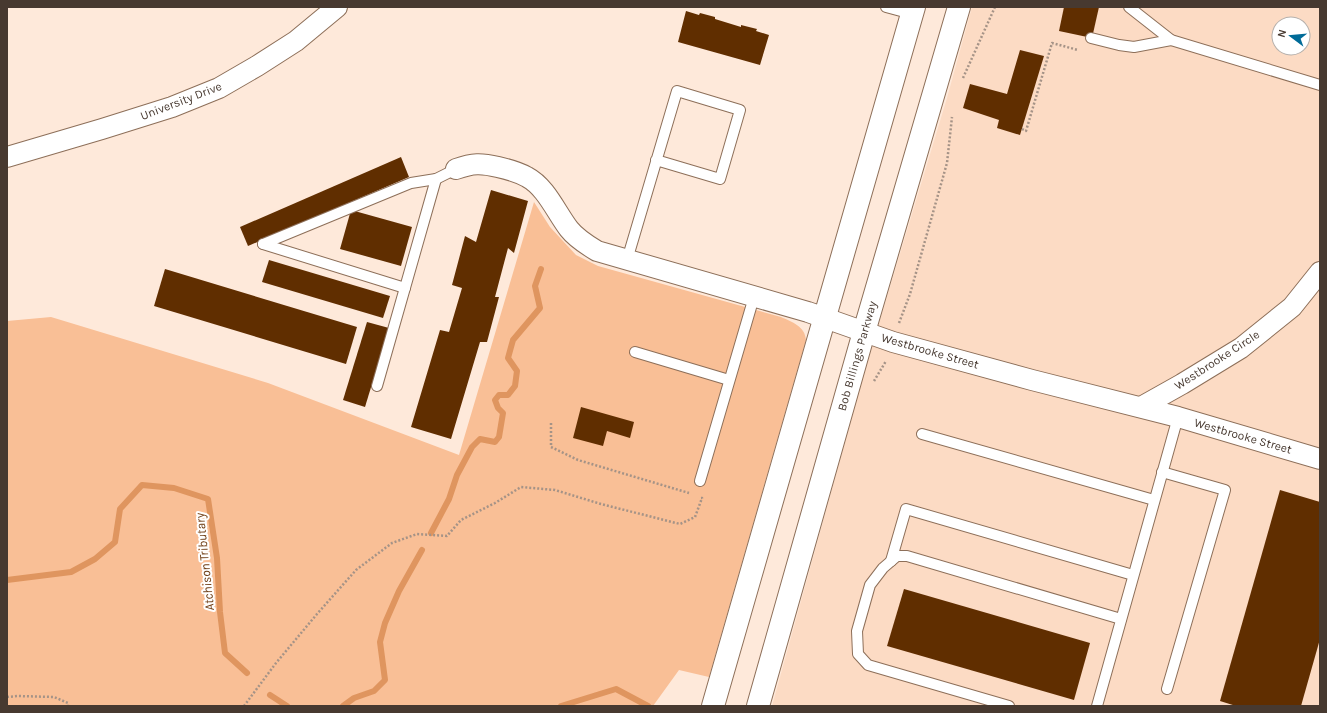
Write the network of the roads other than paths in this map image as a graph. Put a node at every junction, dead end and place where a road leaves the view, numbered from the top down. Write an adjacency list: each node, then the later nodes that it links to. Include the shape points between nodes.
1 (337, 7): 9 (street, University Drive, via 296,41 219,88 165,110)
2 (886, 7): 5 (lane)
3 (959, 7): 18 (main road, Bob Billings Parkway)
4 (1129, 7): 7 (lane)
5 (913, 11): 17 (main road)
6 (1091, 38): 7 (lane, via 1134,47)
7 (1171, 40): 8 (lane)
8 (1320, 85)
9 (7, 157)
10 (656, 160): 10 (lane, via 677,91 740,110 720,179); 13 (lane)
11 (456, 169): 12 (lane); 13 (street, Westbrooke Street, via 482,164 507,169 527,177 539,187 570,230 585,244 597,251)
12 (436, 179): 15 (lane); 15 (lane, via 411,183 264,244)
13 (627, 260): 16 (street, Westbrooke Street)
14 (1320, 272): 22 (street, Westbrooke Circle, via 1292,307 1241,348)
15 (405, 288): 21 (lane)
16 (754, 297): 17 (street, Westbrooke Street); 20 (lane)
17 (825, 318): 18 (street, Westbrooke Street); 33 (main road)
18 (864, 332): 22 (street, Westbrooke Street, via 1018,376); 34 (main road, Bob Billings Parkway)
19 (635, 352): 20 (lane)
20 (730, 380): 27 (lane)
21 (377, 386)
22 (1141, 407): 23 (street, Westbrooke Street)
23 (1178, 417): 25 (street, Westbrooke Street); 26 (lane)
24 (922, 434): 28 (lane)
25 (1320, 459)
26 (1162, 472): 28 (lane); 32 (lane, via 1225,490)
27 (700, 481)
28 (1154, 500): 30 (lane)
29 (891, 561): 30 (lane, via 906,509); 31 (lane, via 897,556 907,556); 35 (lane, via 870,585 856,631 858,654 868,665)
30 (1133, 575): 31 (lane)
31 (1121, 619): 36 (lane)
32 (1167, 690)
33 (714, 706)
34 (758, 706)
35 (1009, 706)
36 (1097, 706)

